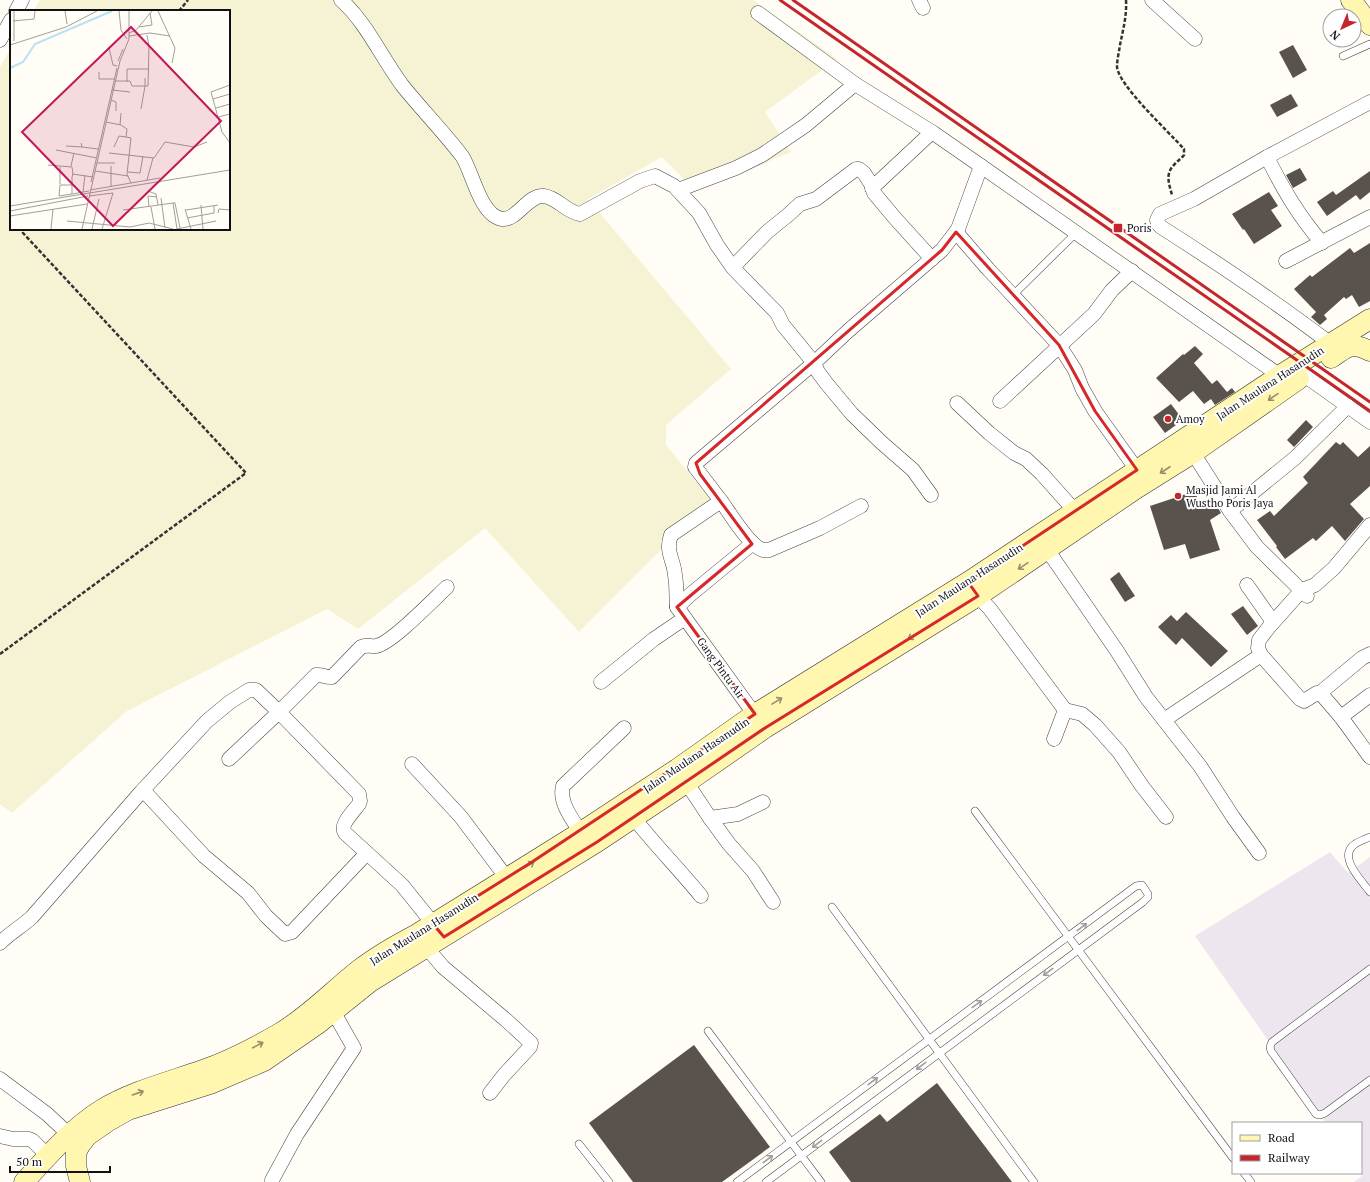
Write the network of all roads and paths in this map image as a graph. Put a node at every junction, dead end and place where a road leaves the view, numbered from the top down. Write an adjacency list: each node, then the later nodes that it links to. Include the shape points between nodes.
1 (22, 0): 7 (street)
2 (188, 0): 8 (path)
3 (341, 0): 22 (street, via 366,28 402,85 466,161 478,194 486,207 501,219 507,218 540,196 552,199 580,214 640,181 655,176)
4 (1126, 0): 23 (path, via 1117,66 1119,75 1124,84 1184,149 1184,155 1168,173)
5 (1152, 0): 12 (street)
6 (1351, 0): 11 (street)
7 (17, 10)
8 (180, 10)
9 (758, 13): 16 (street)
10 (10, 22): 13 (street)
11 (1370, 25)
12 (1195, 39)
13 (0, 40)
14 (1370, 44): 15 (lane)
15 (1343, 56)
16 (855, 84): 18 (street); 22 (street, via 806,125 762,155)
17 (1370, 102): 19 (street)
18 (932, 132): 20 (street); 21 (street)
19 (1267, 157): 23 (street, via 1229,180); 28 (street, via 1283,190)
20 (982, 166): 26 (street); 27 (street)
21 (872, 188): 29 (street); 31 (street, via 864,173 856,169 816,199 800,204 766,232)
22 (678, 190): 31 (street, via 699,213)
23 (1175, 207): 36 (street, via 1160,214 1157,220 1161,227 1288,311)
24 (1370, 217): 28 (street)
25 (22, 230): 60 (path, via 246,473)
26 (956, 232): 29 (street); 33 (street)
27 (1077, 232): 32 (street); 33 (lane)
28 (1322, 242): 30 (street)
29 (932, 259): 38 (street)
30 (1286, 261)
31 (733, 267): 38 (street, via 776,313)
32 (1132, 271): 35 (street, via 1112,290 1094,314); 39 (street)
33 (1013, 296): 35 (street)
34 (1370, 319): 36 (street, Jalan Maulana Hasanudin)
35 (1059, 345): 40 (street); 45 (street, via 1075,370 1095,411)
36 (1336, 348): 37 (street, via 1352,345); 39 (street, Jalan Maulana Hasanudin)
37 (1370, 351)
38 (814, 363): 46 (street, via 818,372 852,414 914,470); 47 (street, via 696,463 695,468)
39 (1291, 378): 42 (street); 44 (street, Jalan Maulana Hasanudin)
40 (1000, 401)
41 (957, 403): 49 (street, via 989,433 1026,459)
42 (1348, 406): 43 (street); 50 (street, via 1295,458)
43 (1370, 422)
44 (1188, 446): 45 (street, Jalan Maulana Hasanudin); 50 (street); 53 (street, Jalan Maulana Hasanudin, one-way to 53, via 1137,488)
45 (1137, 470): 49 (street, Jalan Maulana Hasanudin)
46 (931, 495)
47 (721, 501): 52 (street); 58 (street, via 671,535 668,543)
48 (860, 506): 52 (street, via 820,528 769,550 763,550)
49 (1075, 511): 53 (street, Jalan Maulana Hasanudin)
50 (1230, 511): 56 (street, via 1257,547)
51 (1370, 525): 56 (street, via 1326,576)
52 (753, 543): 58 (street, via 691,594)
53 (1048, 552): 57 (street, Jalan Maulana Hasanudin); 69 (street)
54 (1246, 585): 59 (street)
55 (447, 588): 67 (street, via 392,638 376,646 362,647 332,678 316,675)
56 (1305, 593): 59 (street)
57 (979, 596): 66 (street); 70 (street, Jalan Maulana Hasanudin)
58 (681, 613): 63 (street, via 654,639); 70 (street, Gang Pintu Air)
59 (1273, 622): 62 (street, via 1259,640 1258,648)
60 (0, 654)
61 (1370, 654): 64 (street)
62 (1261, 655): 64 (street, via 1300,699 1304,701); 69 (street)
63 (600, 682)
64 (1320, 693): 68 (street)
65 (1370, 695): 68 (street)
66 (1065, 710): 72 (street); 81 (street, via 1082,714 1095,725 1119,752)
67 (279, 712): 74 (street); 77 (street, via 259,691 249,690 207,721); 85 (street, via 359,794 359,804 343,826 343,830)
68 (1341, 717): 73 (street)
69 (1164, 720): 86 (street, via 1200,766)
70 (760, 721): 76 (street, Jalan Maulana Hasanudin)
71 (624, 728): 84 (street, via 563,786 561,793 564,804)
72 (1054, 739)
73 (1370, 757)
74 (229, 759)
75 (412, 764): 87 (street, via 461,817)
76 (684, 780): 80 (street); 82 (street, Jalan Maulana Hasanudin); 84 (street, Jalan Maulana Hasanudin)
77 (143, 790): 85 (street, via 204,856 248,893 266,916 285,934 292,932); 94 (street, via 32,917)
78 (763, 802): 80 (street, via 738,814)
79 (975, 811): 93 (lane)
80 (707, 813): 90 (street)
81 (1166, 817)
82 (636, 821): 84 (street, Jalan Maulana Hasanudin); 89 (street)
83 (1370, 837): 88 (lane, via 1356,844 1349,850 1348,855 1350,864)
84 (585, 839): 87 (street, Jalan Maulana Hasanudin)
85 (367, 853): 92 (street, via 402,885)
86 (1259, 853)
87 (512, 885): 92 (street, Jalan Maulana Hasanudin)
88 (1370, 892)
89 (701, 896)
90 (774, 902)
91 (832, 907): 101 (lane)
92 (438, 930): 95 (street, Jalan Maulana Hasanudin); 98 (street, Jalan Maulana Hasanudin, via 417,934 393,947)
93 (1068, 937): 96 (lane); 96 (lane, one-way to 96, via 1136,886 1142,885 1148,894 1146,899); 101 (lane, one-way to 93)
94 (0, 943)
95 (426, 948): 98 (street, Jalan Maulana Hasanudin); 105 (street, via 443,967 531,1043)
96 (1078, 950): 102 (lane, one-way to 102); 112 (lane)
97 (1370, 969): 104 (lane, via 1272,1042 1270,1047 1316,1114 1325,1113)
98 (365, 975): 99 (street, Jalan Maulana Hasanudin)
99 (321, 1015): 107 (street, Jalan Maulana Hasanudin, via 288,1028 208,1077 121,1099 84,1121); 114 (street, via 354,1048 297,1134)
100 (708, 1031): 108 (lane)
101 (928, 1040): 102 (lane); 108 (lane, one-way to 101)
102 (938, 1053): 111 (lane, one-way to 111); 121 (lane)
103 (0, 1079): 107 (street, via 47,1114)
104 (1370, 1080)
105 (490, 1093)
106 (0, 1136): 110 (street, via 29,1139)
107 (74, 1140): 110 (street, Jalan Maulana Hasanudin); 117 (street)
108 (791, 1142): 111 (lane); 118 (lane, one-way to 108)
109 (579, 1144): 115 (lane)
110 (48, 1156): 116 (street, Jalan Maulana Hasanudin)
111 (801, 1156): 119 (lane); 120 (lane)
112 (1232, 1157)
113 (1245, 1174): 122 (lane)
114 (272, 1180)
115 (605, 1181)
116 (24, 1182)
117 (80, 1182)
118 (737, 1182)
119 (766, 1182)
120 (821, 1182)
121 (1034, 1182)
122 (1251, 1182)

